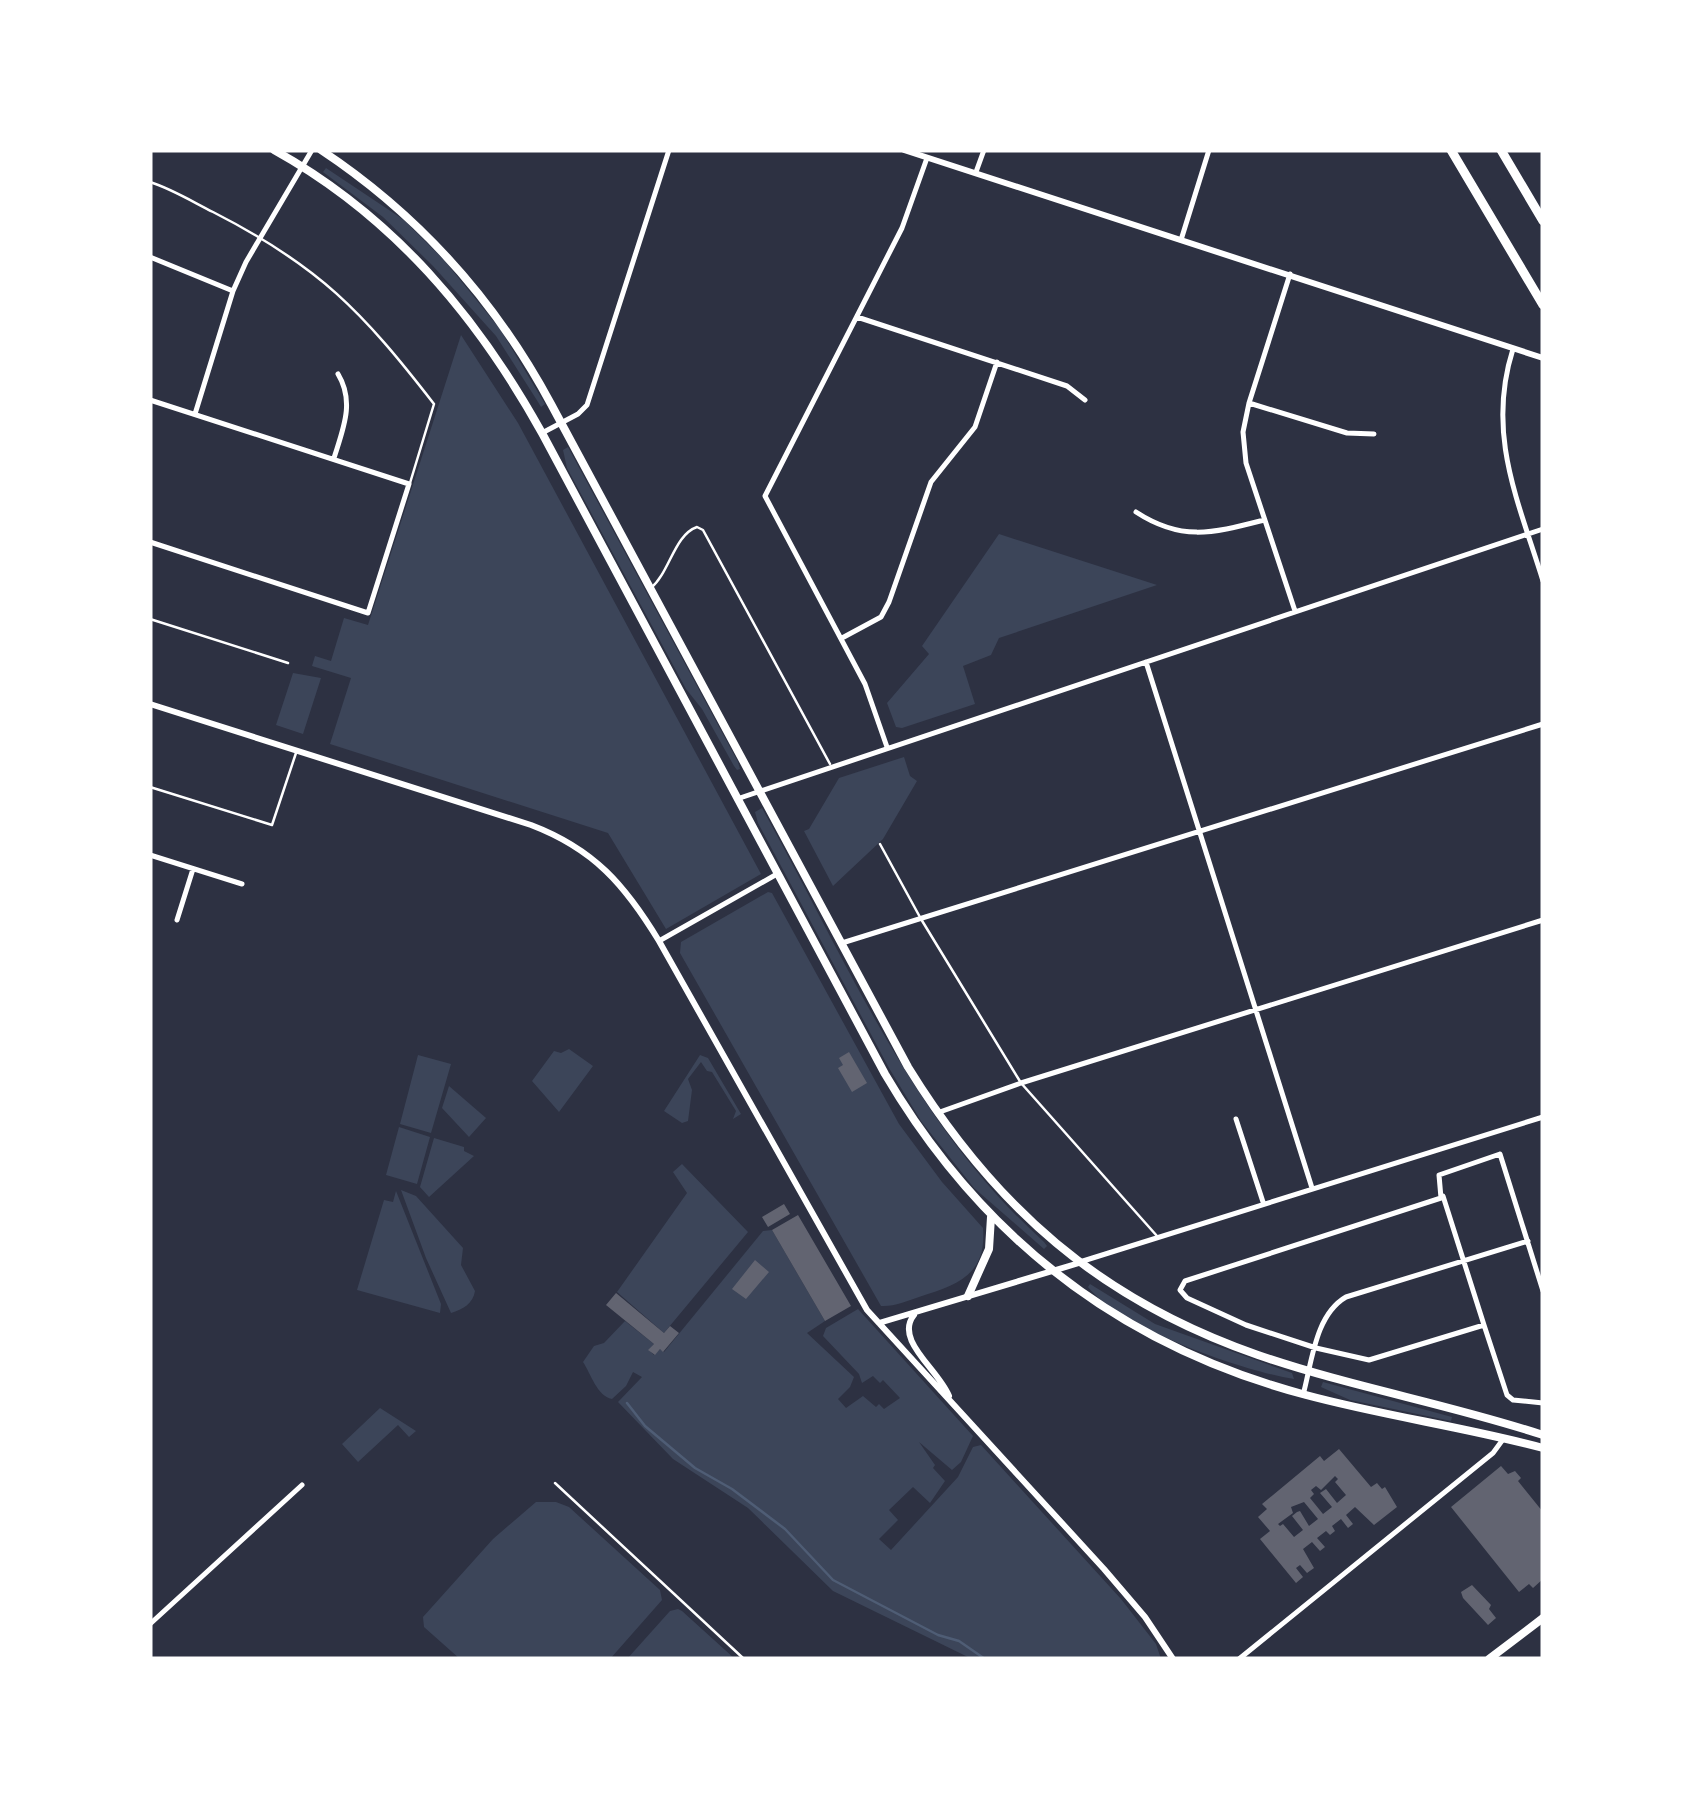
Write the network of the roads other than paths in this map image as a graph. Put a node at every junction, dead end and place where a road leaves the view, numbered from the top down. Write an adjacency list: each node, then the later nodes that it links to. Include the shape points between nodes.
1 (274, 150): 11 (main road)
2 (312, 150): 11 (street)
3 (321, 150): 30 (main road, via 385,196 469,281)
4 (669, 150): 30 (street, via 587,405)
5 (904, 150): 10 (main road)
6 (984, 150): 12 (street)
7 (1209, 150): 16 (street)
8 (1451, 150): 20 (highway)
9 (1502, 150): 14 (highway)
10 (928, 158): 12 (main road); 21 (street)
11 (302, 166): 15 (street); 31 (main road, via 359,205 427,268 487,341)
12 (976, 172): 16 (main road)
13 (150, 182): 15 (lane)
14 (1543, 220)
15 (260, 237): 19 (street); 34 (lane, via 346,300 434,404)
16 (1181, 240): 18 (main road)
17 (150, 257): 19 (street)
18 (1290, 274): 22 (main road); 28 (street)
19 (234, 291): 29 (street)
20 (1543, 305)
21 (857, 317): 24 (street); 44 (street, via 765,496)
22 (1513, 349): 23 (main road); 38 (street, via 1501,433)
23 (1543, 358)
24 (997, 362): 27 (street, via 1066,386); 44 (street, via 975,427 931,482 881,617)
25 (338, 374): 33 (street, via 347,416)
26 (150, 400): 29 (street)
27 (1084, 400)
28 (1249, 402): 32 (street, via 1347,433); 36 (street, via 1246,462)
29 (195, 414): 33 (street)
30 (562, 424): 31 (street); 41 (main road)
31 (542, 433): 54 (main road)
32 (1374, 434)
33 (334, 458): 34 (street)
34 (409, 484): 39 (street, via 368,613)
35 (1136, 512): 36 (street, via 1156,525 1198,534)
36 (1264, 520): 42 (street)
37 (1543, 529): 38 (street)
38 (1528, 534): 40 (street); 42 (street)
39 (150, 542)
40 (1543, 581)
41 (650, 589): 51 (lane, via 685,533 703,530); 53 (main road)
42 (1295, 612): 45 (street)
43 (150, 619): 46 (lane)
44 (842, 638): 49 (street)
45 (1146, 662): 49 (street); 55 (street)
46 (288, 663)
47 (150, 704): 50 (main road)
48 (1543, 724): 55 (street)
49 (887, 747): 51 (street)
50 (297, 751): 52 (lane, via 272,826); 64 (main road, via 566,840 621,884)
51 (831, 766): 53 (street)
52 (150, 787)
53 (760, 790): 54 (street); 65 (main road)
54 (737, 799): 59 (main road)
55 (1200, 831): 61 (street); 66 (street)
56 (880, 844): 61 (lane)
57 (150, 855): 58 (street)
58 (193, 869): 60 (street); 62 (street)
59 (777, 874): 64 (street); 74 (main road, via 905,1107)
60 (242, 884)
61 (920, 918): 65 (street); 67 (lane)
62 (177, 920)
63 (1543, 920): 66 (street)
64 (658, 941): 83 (main road)
65 (842, 944): 68 (main road)
66 (1257, 1010): 67 (street); 71 (street)
67 (1021, 1083): 68 (street); 75 (lane)
68 (937, 1113): 78 (main road, via 994,1186)
69 (1543, 1117): 71 (street)
70 (1236, 1119): 73 (street)
71 (1312, 1188): 73 (street)
72 (1442, 1196): 76 (street, via 1440,1175 1500,1154); 77 (street); 85 (street, via 1185,1282 1180,1290 1246,1325)
73 (1263, 1203): 75 (street)
74 (991, 1216): 79 (main road); 81 (main road, via 986,1258)
75 (1158, 1237): 78 (street)
76 (1528, 1241): 77 (street); 80 (street)
77 (1464, 1260): 84 (street); 85 (street, via 1346,1296 1324,1316)
78 (1079, 1263): 79 (main road); 86 (main road, via 1186,1327)
79 (1053, 1270): 81 (main road); 87 (main road, via 1177,1350)
80 (1543, 1291)
81 (968, 1296): 82 (main road)
82 (917, 1312): 83 (main road); 88 (main road, via 907,1327 910,1340)
83 (878, 1323): 88 (main road)
84 (1484, 1326): 85 (street, via 1370,1360); 89 (street, via 1507,1395)
85 (1316, 1348): 86 (street)
86 (1310, 1371): 87 (street); 90 (main road)
87 (1303, 1394): 91 (main road)
88 (952, 1402): 98 (main road, via 1129,1598)
89 (1543, 1403)
90 (1543, 1432)
91 (1504, 1438): 92 (main road); 99 (street)
92 (1543, 1448)
93 (554, 1483): 97 (lane)
94 (302, 1484): 96 (street)
95 (1543, 1618): 100 (main road)
96 (150, 1624)
97 (744, 1659)
98 (1173, 1659)
99 (1239, 1659)
100 (1489, 1659)

